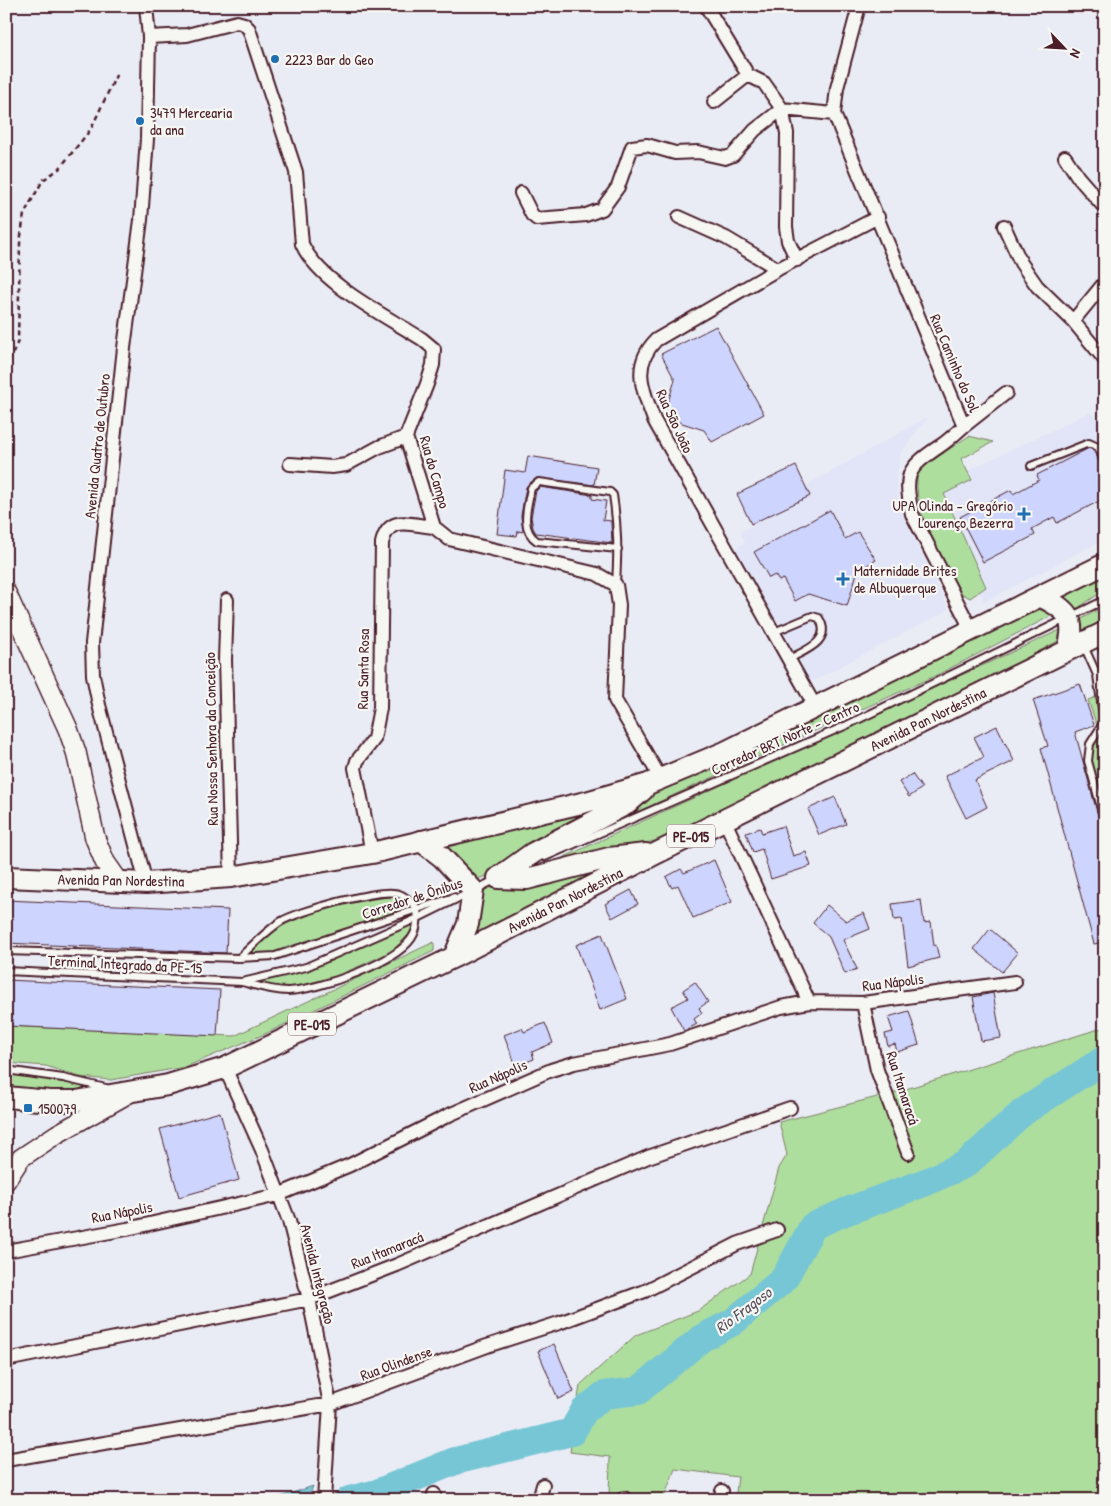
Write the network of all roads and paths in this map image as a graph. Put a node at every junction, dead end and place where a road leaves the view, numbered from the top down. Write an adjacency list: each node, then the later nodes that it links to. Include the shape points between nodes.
1 (146, 6): 4 (street, Avenida Quatro de Outubro)
2 (706, 6): 6 (street)
3 (859, 6): 9 (street, via 837,88)
4 (148, 37): 24 (street, Rua do Campo, via 187,35 237,22 249,29 296,172 302,244 306,254 321,273 434,349 428,384); 53 (street, Avenida Quatro de Outubro, via 147,139 141,220 92,643 93,676 99,706)
5 (118, 71): 21 (path, via 91,128 59,169 43,180 24,214 20,243 18,341)
6 (748, 75): 7 (street); 8 (street, via 764,83)
7 (714, 102)
8 (782, 108): 9 (street); 11 (street, via 755,130 733,155 725,158 698,152 675,154 647,145 632,148 614,195 602,209 592,214 537,219); 16 (street, via 787,133 786,227)
9 (834, 114): 14 (street, Rua Caminho do Sol)
10 (1065, 157): 12 (street)
11 (521, 194)
12 (1105, 208)
13 (679, 217): 17 (street, via 726,238)
14 (880, 220): 16 (street, Rua São João); 23 (street, Rua Caminho do Sol, via 924,336)
15 (1004, 226): 19 (street, via 1021,263 1037,286)
16 (796, 260): 17 (street, Rua São João)
17 (778, 269): 38 (street, Rua São João, via 656,340 646,350 640,372 651,413 669,450)
18 (1105, 282): 19 (street)
19 (1073, 321): 20 (street)
20 (1105, 360)
21 (6, 370)
22 (1006, 393): 23 (street)
23 (964, 426): 37 (street, Rua Caminho do Sol, via 914,465 908,477 908,495 912,514)
24 (406, 437): 26 (street, via 379,446 346,465); 28 (street, Rua do Campo)
25 (1105, 462): 27 (lane, via 1098,448 1089,443)
26 (290, 464)
27 (1030, 466)
28 (434, 527): 31 (street, Rua do Campo, via 449,539 596,574); 47 (street, Rua Santa Rosa, via 390,525 382,543 380,708 374,739 356,761 355,768)
29 (618, 549): 29 (lane, via 618,529 610,492 539,482 531,488 526,524 537,541); 31 (lane)
30 (1105, 564): 33 (highway, Avenida Pan Nordestina)
31 (616, 586): 43 (street, via 619,605 615,700)
32 (6, 593): 52 (main road, via 68,728 95,838 105,862)
33 (1042, 597): 36 (highway, via 1064,610); 37 (highway, Avenida Pan Nordestina)
34 (227, 600): 50 (street, Rua Nossa Senhora da Conceição, via 225,660)
35 (1105, 600): 36 (lane, Corredor BRT Norte - Centro)
36 (1070, 618): 39 (highway, via 1072,638); 51 (lane, Corredor BRT Norte - Centro, via 847,725)
37 (972, 631): 42 (highway, Avenida Pan Nordestina)
38 (774, 632): 41 (street, Rua São João); 41 (lane, via 812,616 819,618 824,626 823,635 817,643)
39 (1088, 640): 40 (lane); 44 (highway, Avenida Pan Nordestina / PE-015); 45 (lane, via 1104,722 1090,744 1088,761)
40 (1105, 657)
41 (789, 659): 42 (street, Rua São João)
42 (816, 708): 43 (highway, Avenida Pan Nordestina)
43 (655, 782): 46 (highway, Avenida Pan Nordestina); 51 (highway, via 627,804 533,853)
44 (724, 819): 48 (highway, Avenida Pan Nordestina / PE-015); 63 (street)
45 (1105, 822)
46 (422, 841): 47 (highway, Avenida Pan Nordestina); 54 (highway, via 442,857)
47 (372, 853): 50 (highway, Avenida Pan Nordestina)
48 (655, 854): 51 (highway, via 609,858 527,879); 58 (highway, Avenida Pan Nordestina / PE-015)
49 (6, 877): 52 (highway, Avenida Pan Nordestina)
50 (231, 877): 53 (highway, Avenida Pan Nordestina)
51 (498, 878): 54 (lane, Corredor BRT Norte - Centro)
52 (119, 882): 53 (highway, Avenida Pan Nordestina)
53 (146, 883)
54 (473, 891): 55 (lane, Corredor de Ônibus); 56 (lane, Corredor de Ônibus); 58 (highway, via 468,924)
55 (418, 908): 56 (lane); 59 (lane, Corredor de Ônibus, via 275,956); 59 (lane, via 399,894 389,892 358,897 286,919)
56 (418, 918): 61 (lane, Corredor de Ônibus, via 306,967); 61 (lane, via 414,935 394,955 343,979 289,991)
57 (6, 951): 59 (lane, Terminal Integrado da PE-15)
58 (454, 956): 65 (highway, Avenida Pan Nordestina / PE-015)
59 (239, 958)
60 (6, 971): 61 (lane, Terminal Integrado da PE-15)
61 (242, 982)
62 (1016, 982): 64 (street, Rua Nápolis)
63 (809, 1002): 64 (street, Rua Nápolis); 72 (street, Rua Nápolis, via 781,1007 670,1044 551,1070 449,1115 350,1165)
64 (864, 1003): 70 (street, Rua Itamaracá, via 877,1070)
65 (225, 1068): 67 (highway, Avenida Pan Nordestina / PE-015); 72 (street, Avenida Integração, via 262,1150)
66 (6, 1070): 67 (lane, via 63,1078)
67 (129, 1093): 68 (highway, Avenida Pan Nordestina / PE-015, via 59,1101); 71 (main road, via 21,1158)
68 (6, 1097)
69 (790, 1108): 75 (street, Rua Itamaracá, via 648,1157 397,1265)
70 (908, 1153)
71 (6, 1181)
72 (278, 1195): 74 (street, Rua Nápolis, via 127,1229); 75 (street, Avenida Integração)
73 (777, 1230): 77 (street, Rua Olindense, via 737,1244 645,1291)
74 (6, 1251)
75 (309, 1298): 76 (street, Rua Itamaracá); 77 (street, Avenida Integração)
76 (6, 1360)
77 (330, 1404): 78 (street, Rua Olindense); 80 (street, Avenida Integração)
78 (6, 1460)
79 (543, 1484): 81 (street)
80 (326, 1495)
81 (539, 1500)

